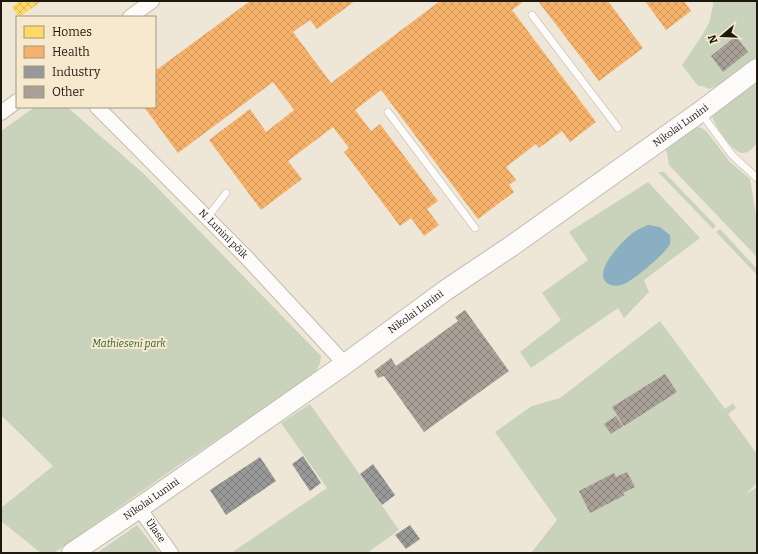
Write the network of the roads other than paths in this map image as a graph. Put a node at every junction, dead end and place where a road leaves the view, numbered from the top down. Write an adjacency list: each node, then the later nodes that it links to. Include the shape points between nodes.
1 (152, 1): 3 (street)
2 (532, 15): 10 (lane)
3 (131, 16)
4 (757, 69): 8 (street, Nikolai Lunini)
5 (16, 102): 9 (street)
6 (98, 108): 13 (street, N. Lunini põik)
7 (388, 112): 14 (lane)
8 (700, 112): 11 (lane, via 732,155); 15 (street, Nikolai Lunini)
9 (1, 113)
10 (618, 128)
11 (757, 178)
12 (226, 193): 13 (lane)
13 (207, 218): 15 (street, N. Lunini põik)
14 (476, 228)
15 (345, 364): 16 (street, Nikolai Lunini)
16 (139, 508): 17 (street, Nikolai Lunini); 18 (street, Ülase)
17 (72, 553)
18 (171, 553)

